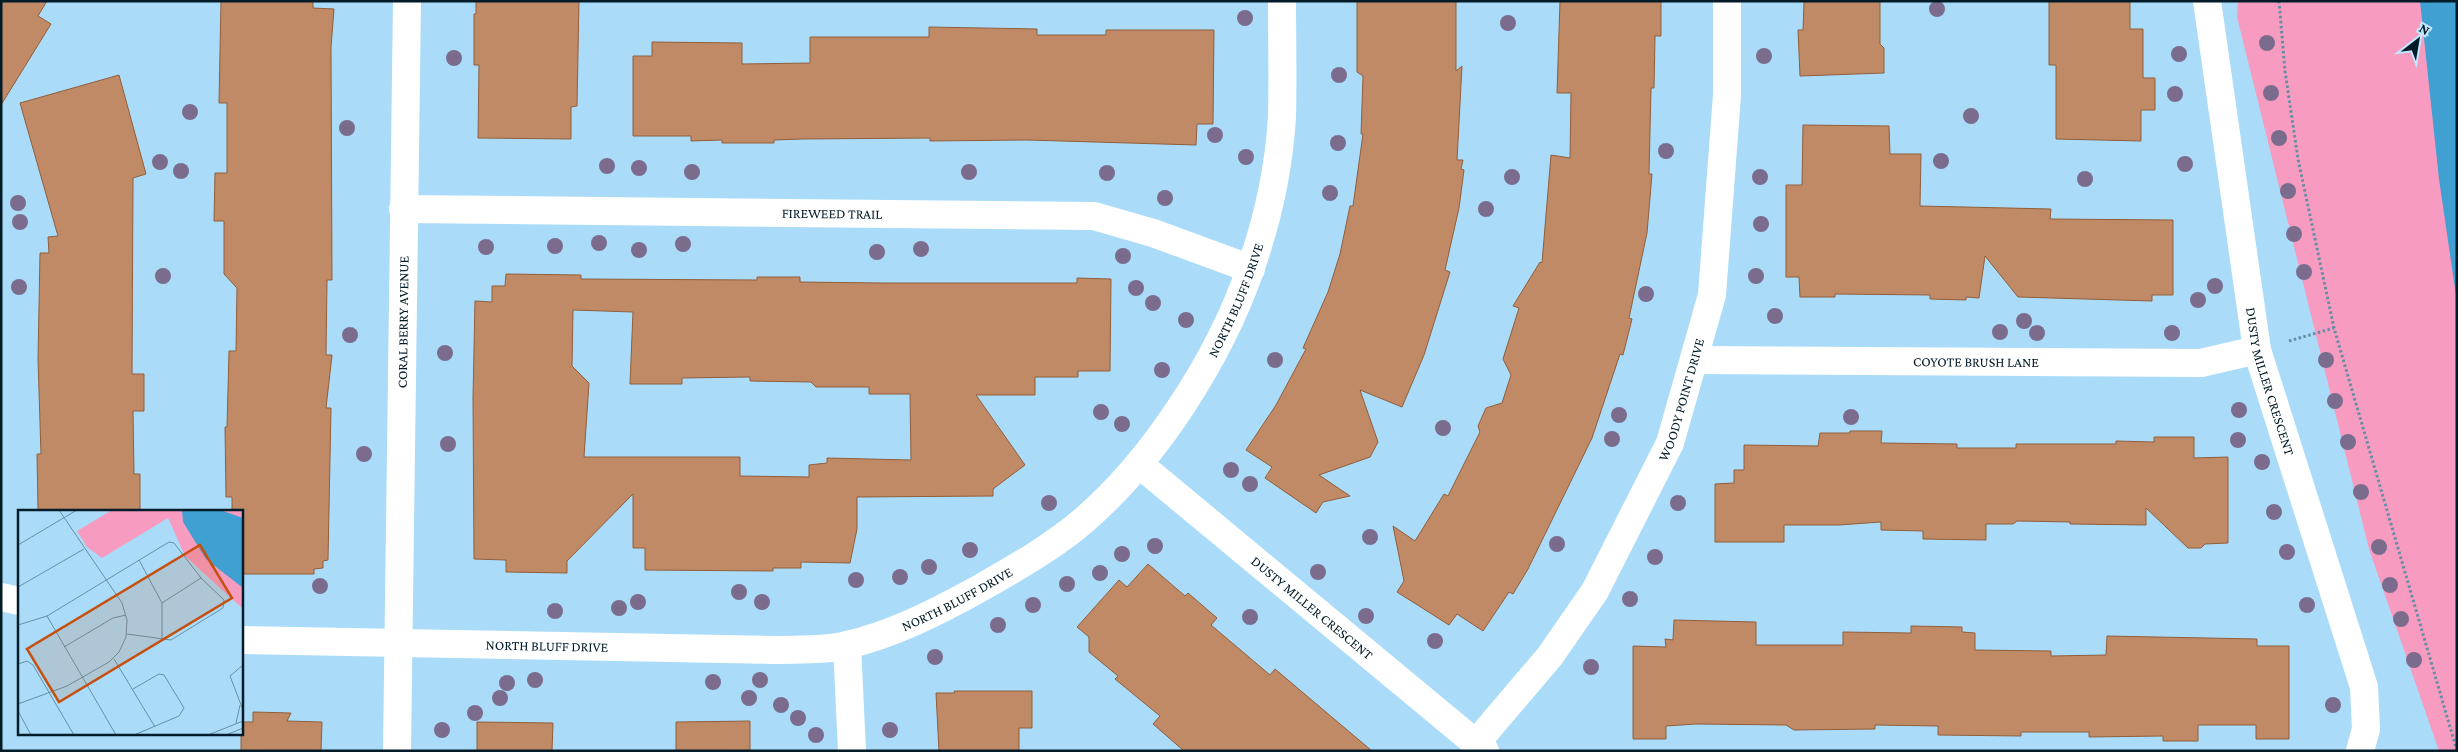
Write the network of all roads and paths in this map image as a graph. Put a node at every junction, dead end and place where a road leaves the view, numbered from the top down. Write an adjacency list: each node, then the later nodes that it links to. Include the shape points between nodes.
1 (407, 1): 6 (street, CORAL BERRY AVENUE)
2 (1282, 1): 7 (street, NORTH BLUFF DRIVE, via 1279,146)
3 (1727, 1): 10 (street, WOODY POINT DRIVE, via 1727,95 1712,295)
4 (2208, 1): 9 (street, DUSTY MILLER CRESCENT)
5 (2279, 1): 8 (path, via 2298,159)
6 (403, 209): 7 (street, FIREWEED TRAIL, via 1094,216 1153,233); 15 (street, CORAL BERRY AVENUE)
7 (1251, 269): 11 (street, NORTH BLUFF DRIVE, via 1230,320 1204,368)
8 (2334, 328): 9 (path); 21 (path)
9 (2257, 350): 10 (street, COYOTE BRUSH LANE, via 2201,363); 20 (street, DUSTY MILLER CRESCENT, via 2364,688 2366,729)
10 (1695, 360): 17 (street, WOODY POINT DRIVE, via 1670,443 1594,590 1550,656)
11 (1139, 464): 16 (street, NORTH BLUFF DRIVE, via 1082,522 1022,565 942,609); 17 (street, DUSTY MILLER CRESCENT)
12 (1, 597): 13 (street)
13 (18, 601)
14 (242, 640): 15 (street, NORTH BLUFF DRIVE)
15 (397, 643): 16 (street, NORTH BLUFF DRIVE, via 774,650); 18 (street, CORAL BERRY AVENUE)
16 (847, 645): 19 (street)
17 (1480, 747)
18 (397, 751)
19 (852, 751)
20 (2360, 751)
21 (2457, 751)

